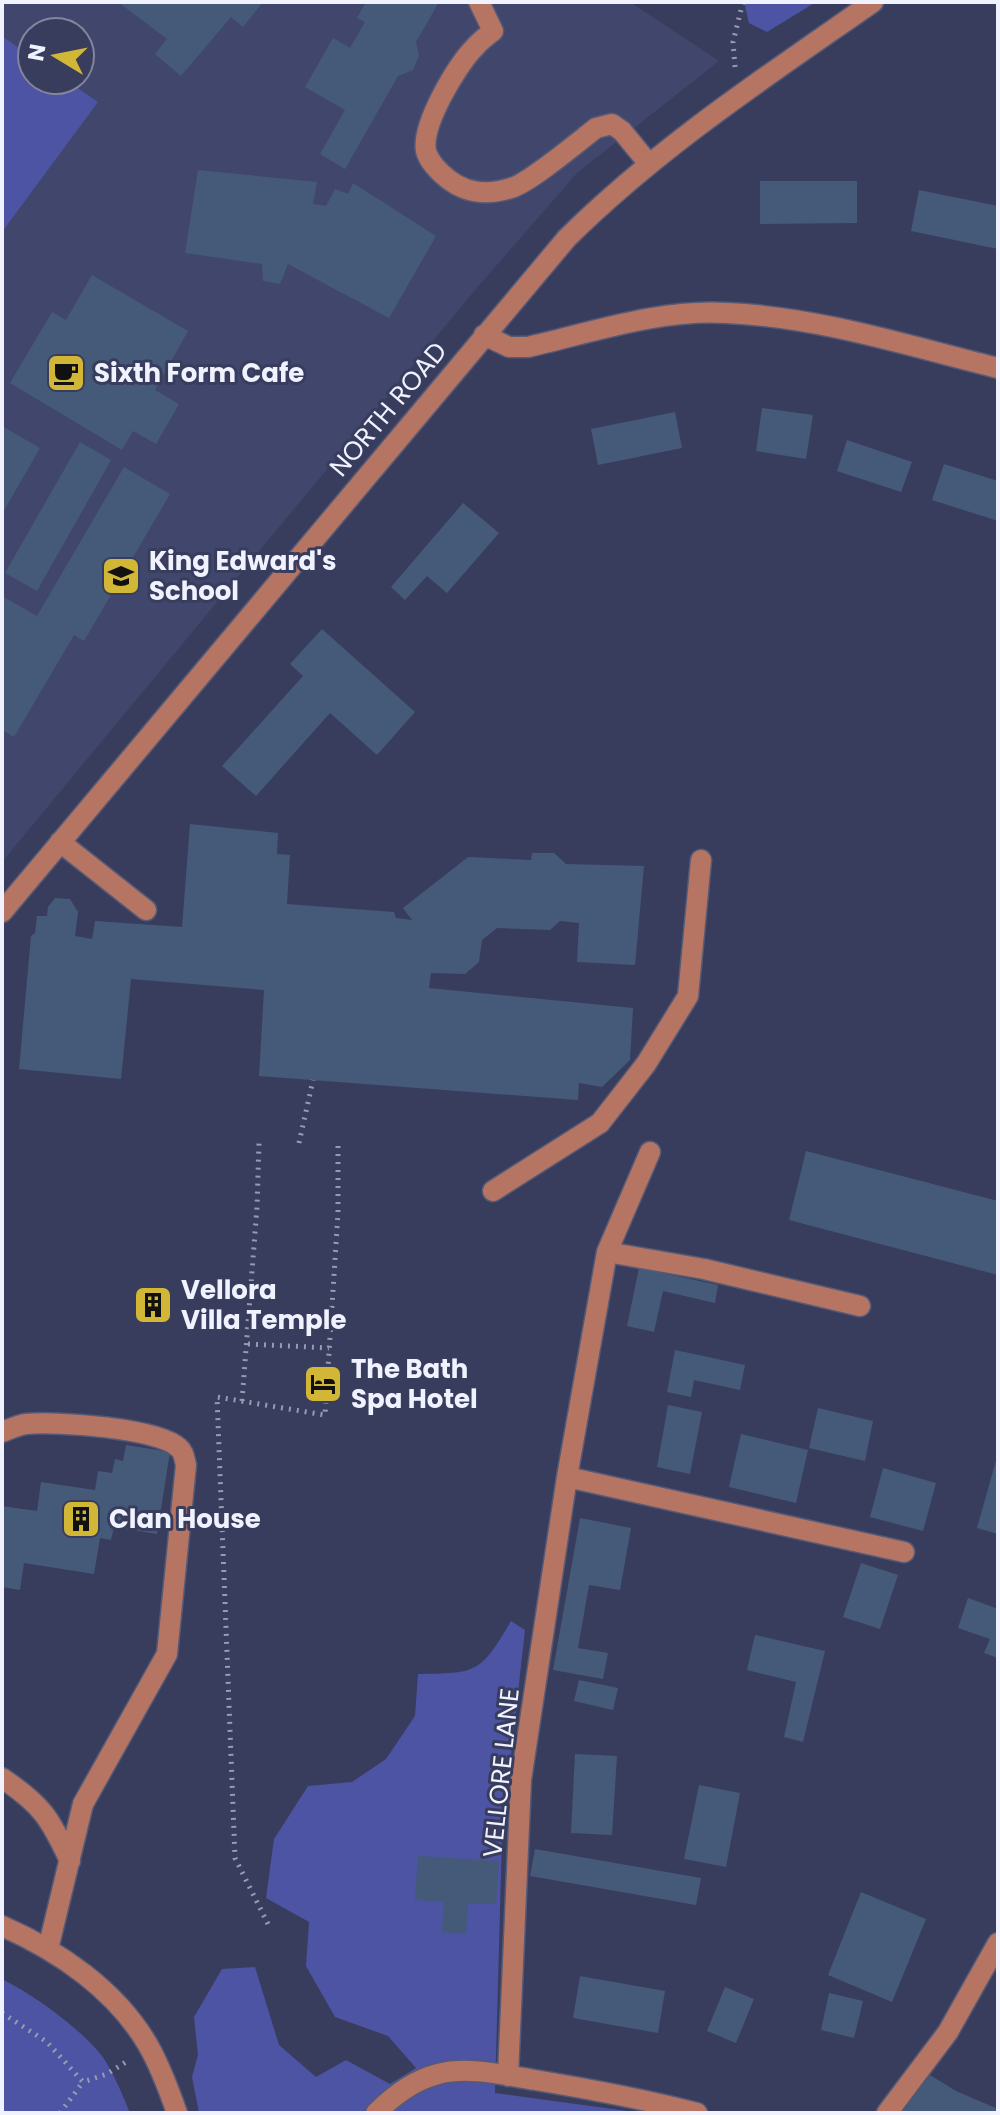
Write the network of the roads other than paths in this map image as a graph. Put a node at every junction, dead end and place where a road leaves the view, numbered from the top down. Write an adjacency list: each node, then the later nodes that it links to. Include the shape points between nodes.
1 (479, 2): 3 (street, via 493,31 460,65 426,135 426,152 439,172 456,185 483,194 515,187 596,128 612,124)
2 (873, 2): 3 (street, NORTH ROAD)
3 (649, 164): 4 (street, NORTH ROAD, via 567,238)
4 (484, 335): 5 (street, via 509,347 528,347 655,317 725,312 802,320); 6 (street, NORTH ROAD)
5 (998, 368)
6 (60, 842): 8 (street); 9 (street, NORTH ROAD)
7 (701, 860): 11 (street, via 688,996 646,1064 600,1123)
8 (146, 910)
9 (2, 912)
10 (650, 1152): 12 (street, VELLORE LANE)
11 (493, 1191)
12 (607, 1252): 13 (street); 15 (street, VELLORE LANE)
13 (860, 1306)
14 (2, 1432): 18 (street, via 23,1424 116,1429 170,1441 182,1450 186,1465 167,1654 83,1804)
15 (567, 1477): 16 (street); 22 (street, VELLORE LANE, via 521,1780)
16 (904, 1552)
17 (2, 1778): 18 (street, via 32,1798 54,1826)
18 (70, 1861): 21 (street)
19 (2, 1926): 21 (street)
20 (998, 1943): 26 (street, via 948,2032)
21 (48, 1949): 23 (street, via 100,1987 133,2021 150,2047)
22 (508, 2076): 24 (street, via 440,2073 422,2079); 25 (street)
23 (177, 2113)
24 (376, 2113)
25 (697, 2113)
26 (887, 2113)

